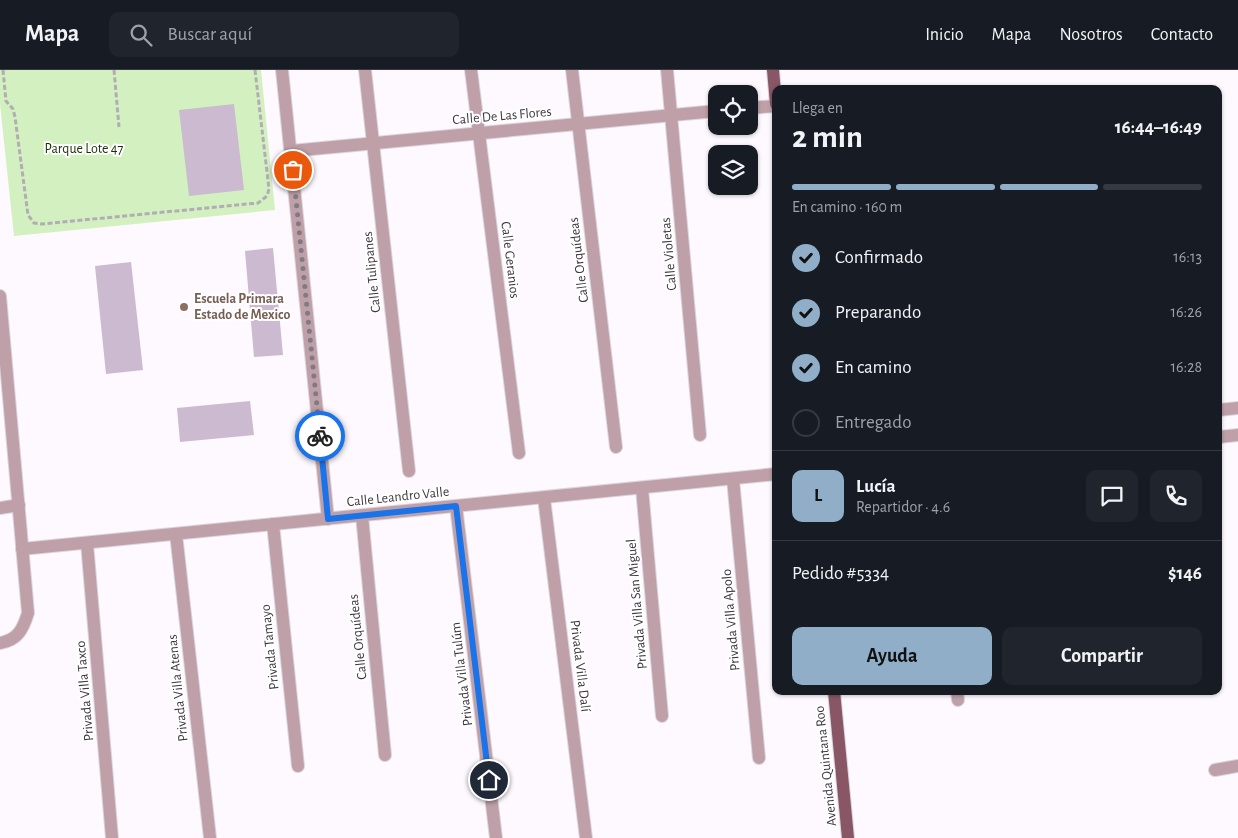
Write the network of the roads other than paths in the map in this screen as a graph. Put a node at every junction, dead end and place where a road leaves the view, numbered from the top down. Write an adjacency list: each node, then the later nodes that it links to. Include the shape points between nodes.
1 (282, 70): 15 (street)
2 (365, 70): 14 (street, Calle Tulipanes)
3 (471, 70): 13 (street, Calle Geranios)
4 (572, 70): 12 (street, Calle Orquídeas)
5 (667, 70): 11 (street, Calle Violetas)
6 (773, 70): 7 (main road)
7 (774, 85)
8 (772, 105): 9 (street)
9 (758, 107)
10 (708, 112): 11 (street, Calle De Las Flores)
11 (671, 116): 12 (street, Calle De Las Flores); 21 (street, Calle Violetas)
12 (578, 124): 13 (street, Calle De Las Flores); 23 (street, Calle Orquídeas)
13 (479, 134): 14 (street, Calle De Las Flores); 24 (street, Calle Geranios)
14 (373, 144): 15 (street, Calle De Las Flores); 25 (street, Calle Tulipanes)
15 (292, 151): 34 (street)
16 (0, 296): 17 (street)
17 (4, 377): 30 (street)
18 (1238, 408): 19 (street)
19 (1222, 410)
20 (1238, 434): 22 (street)
21 (700, 435)
22 (1222, 436)
23 (616, 448)
24 (519, 453)
25 (409, 472)
26 (772, 474): 27 (street, Calle Leandro Valle)
27 (733, 479): 28 (street, Calle Leandro Valle); 43 (street, Privada Villa Apolo)
28 (642, 488): 29 (street, Calle Leandro Valle); 41 (street, Privada Villa San Miguel)
29 (544, 498): 31 (street, Calle Leandro Valle); 50 (street, Privada Villa Dalí)
30 (19, 505): 32 (street); 38 (street)
31 (456, 506): 33 (street, Calle Leandro Valle); 49 (street, Privada Villa Tulúm)
32 (0, 508)
33 (362, 516): 34 (street, Calle Leandro Valle); 42 (street, Calle Orquídeas)
34 (328, 519): 35 (street, Calle Leandro Valle)
35 (272, 524): 36 (street, Calle Leandro Valle); 44 (street, Privada Tamayo)
36 (176, 534): 37 (street, Calle Leandro Valle); 48 (street, Privada Villa Atenas)
37 (87, 542): 38 (street, Calle Leandro Valle); 47 (street, Privada Villa Taxco)
38 (22, 549): 39 (street, via 28,613 23,629 9,642)
39 (0, 643)
40 (834, 695): 51 (main road, Avenida Quintana Roo)
41 (662, 716)
42 (385, 755)
43 (758, 758)
44 (298, 766)
45 (1238, 766): 46 (street)
46 (1215, 770)
47 (112, 838)
48 (210, 838)
49 (496, 838)
50 (586, 838)
51 (848, 838)

